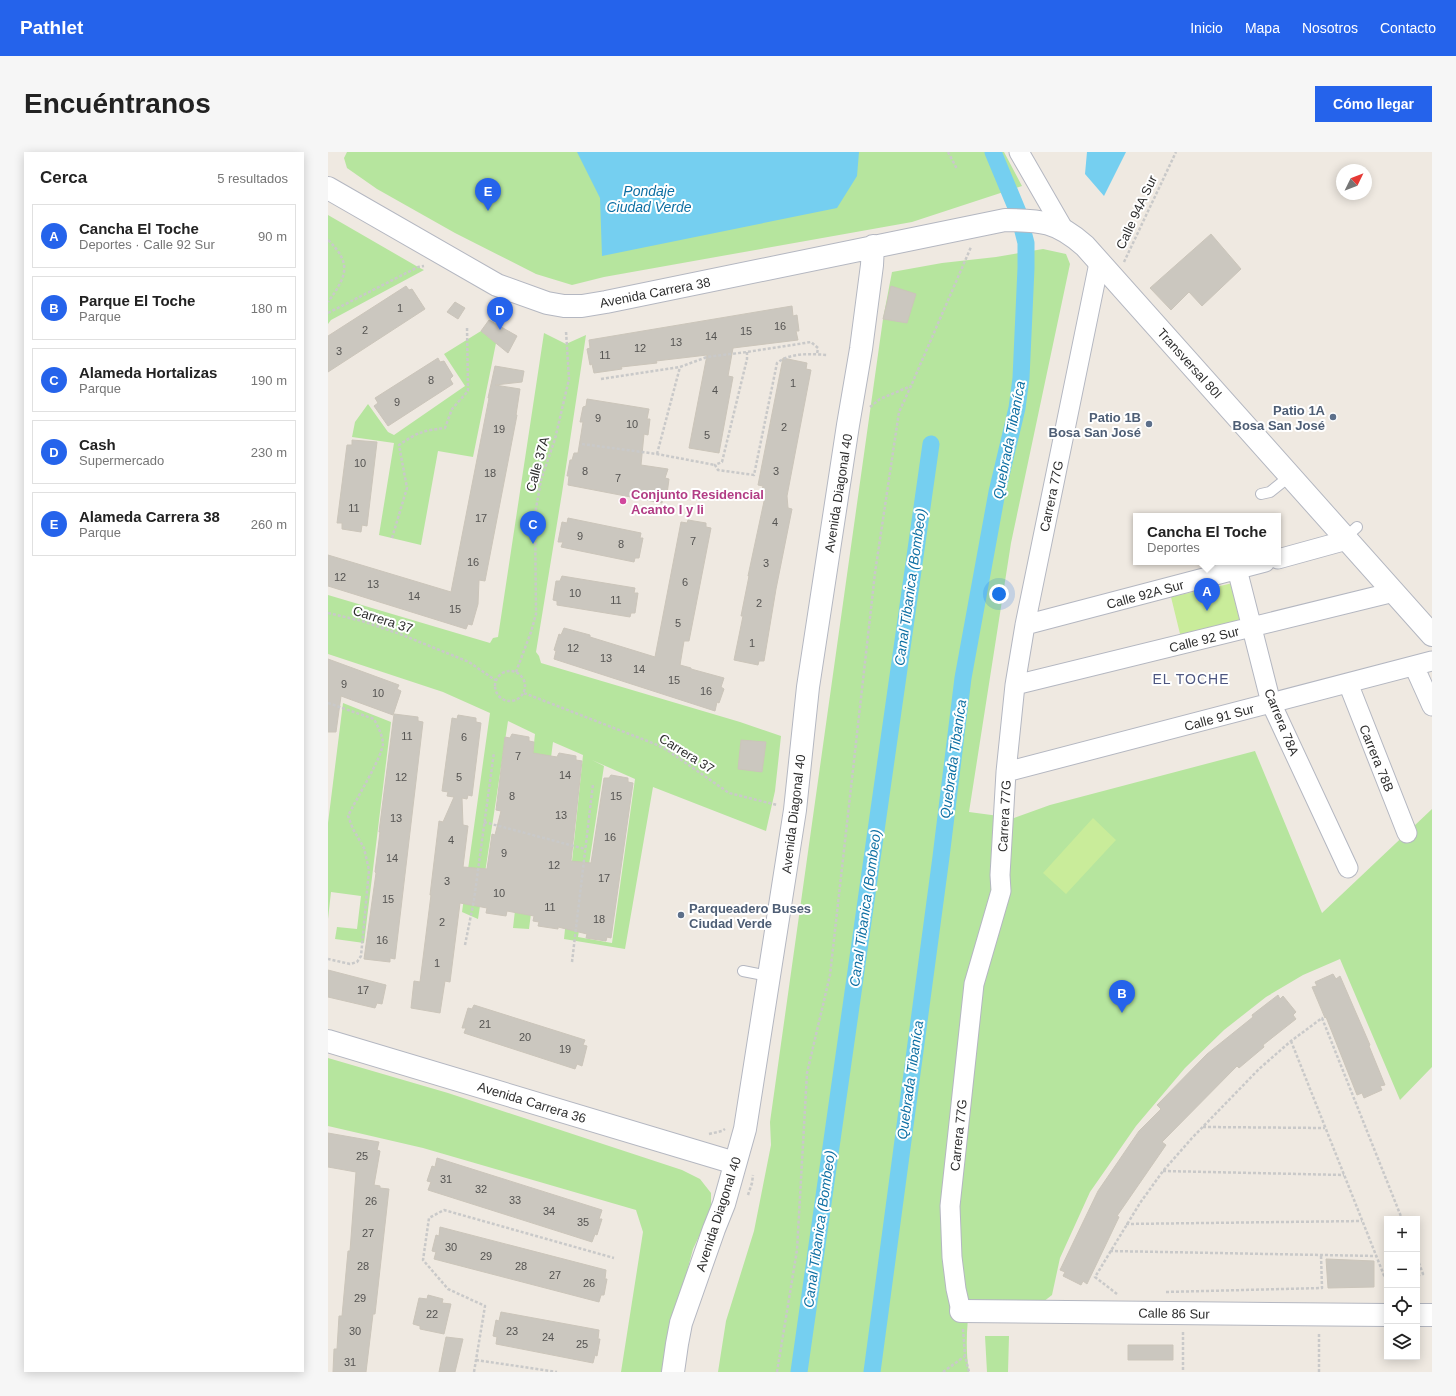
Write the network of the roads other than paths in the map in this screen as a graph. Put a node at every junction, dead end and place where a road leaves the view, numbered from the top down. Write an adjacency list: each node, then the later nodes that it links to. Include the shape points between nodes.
1 (1024, 157): 4 (street)
2 (328, 188): 5 (main road, Avenida Carrera 38, via 497,285 540,301 564,306 606,302)
3 (1030, 220): 4 (main road, Transversal 80I, via 1051,224); 5 (main road, Avenida Carrera 38, via 1005,220)
4 (1064, 230): 6 (main road, Transversal 80I, via 1085,246)
5 (873, 246): 26 (main road, Avenida Diagonal 40, via 861,348 808,687 795,810)
6 (1099, 263): 7 (main road, Transversal 80I); 14 (street, Carrera 77G)
7 (1290, 476): 8 (lane, via 1270,492); 9 (main road, Transversal 80I)
8 (1261, 494)
9 (1350, 535): 10 (street); 13 (main road, Transversal 80I)
10 (1281, 558)
11 (1253, 565): 12 (street, Calle 92A Sur)
12 (1237, 569): 14 (street, Calle 92A Sur); 15 (street, Carrera 78A)
13 (1394, 592): 15 (street, Calle 92 Sur); 16 (main road, Transversal 80I)
14 (1025, 625): 19 (street, Carrera 77G)
15 (1251, 627): 19 (street, Calle 92 Sur); 20 (street, Carrera 78A)
16 (1432, 635)
17 (1423, 663): 18 (street, Calle 91 Sur); 21 (street)
18 (1348, 683): 20 (street, Calle 91 Sur); 23 (street, Carrera 78B)
19 (1015, 685): 22 (street, Carrera 77G)
20 (1271, 703): 22 (street, Calle 91 Sur); 24 (street, Carrera 78A)
21 (1432, 706)
22 (1006, 772): 29 (street, Carrera 77G, via 1001,891 974,984 950,1206 952,1257)
23 (1407, 833)
24 (1348, 868)
25 (743, 971): 26 (lane)
26 (769, 976): 28 (main road, Avenida Diagonal 40, via 745,1129)
27 (328, 1042): 28 (main road, Avenida Carrera 36)
28 (735, 1163): 33 (main road, Avenida Diagonal 40, via 724,1204 681,1324)
29 (961, 1311): 30 (main road, Calle 86 Sur)
30 (1384, 1315)
31 (1420, 1315): 32 (main road)
32 (1432, 1315)
33 (673, 1372)

